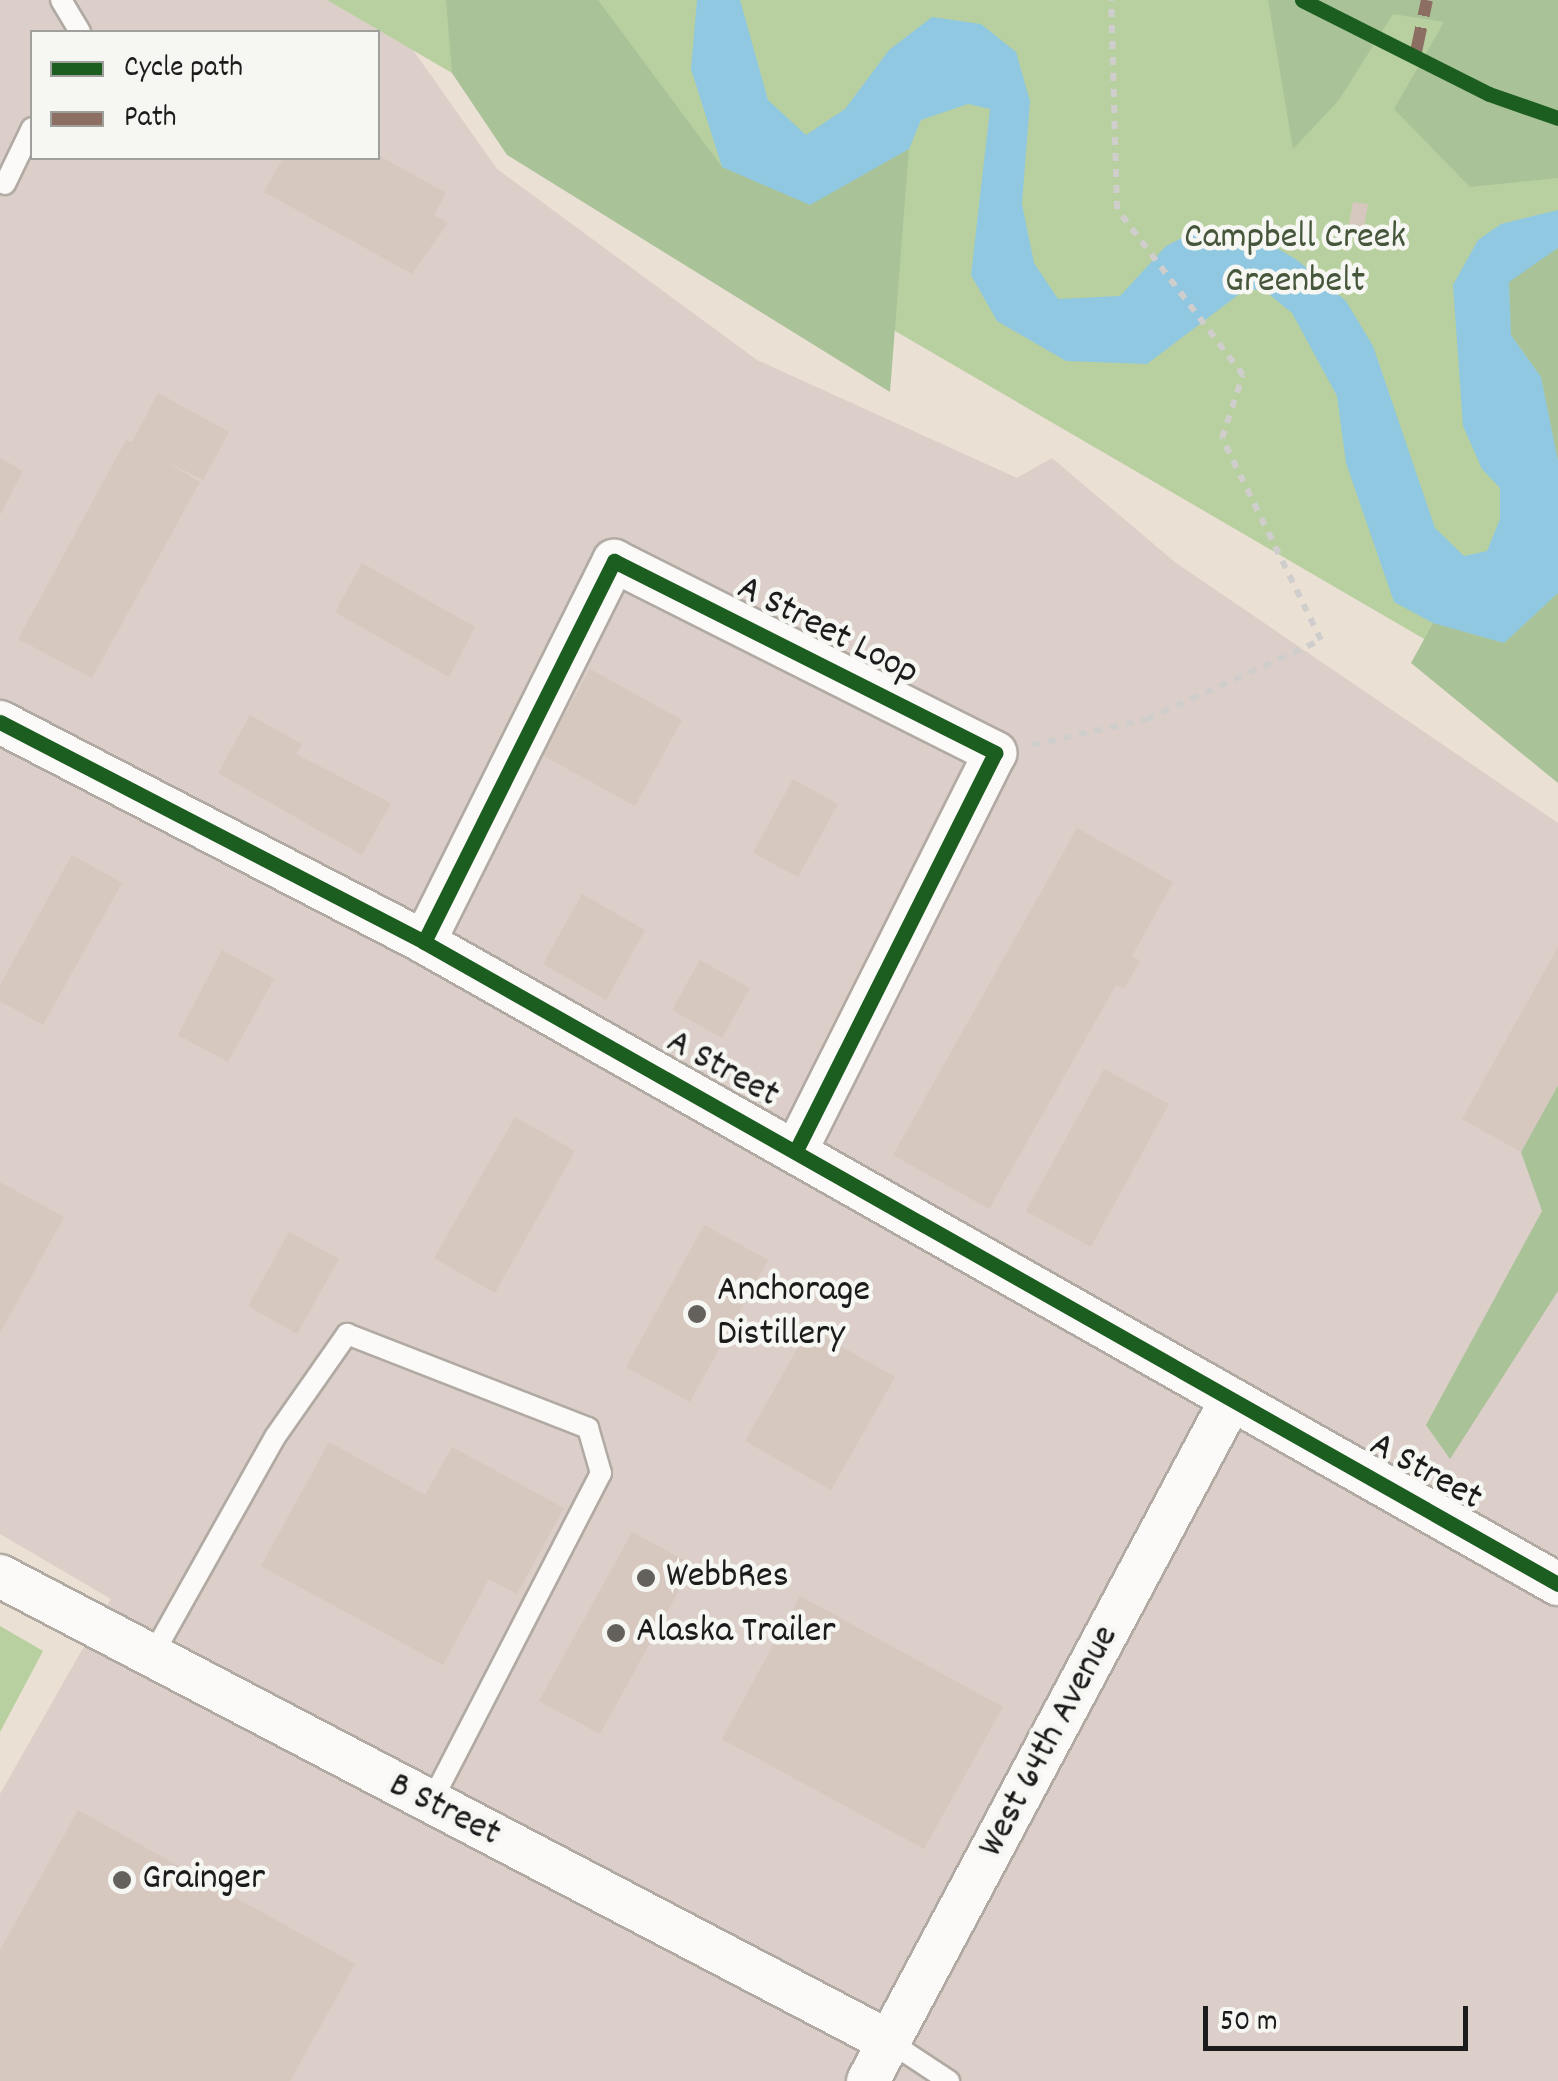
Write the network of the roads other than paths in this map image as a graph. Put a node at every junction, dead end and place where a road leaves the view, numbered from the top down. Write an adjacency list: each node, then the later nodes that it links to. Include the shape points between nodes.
1 (61, 0): 2 (lane)
2 (79, 30)
3 (30, 132): 4 (lane)
4 (5, 184)
5 (0, 722): 6 (street, A Street)
6 (424, 942): 7 (street, A Street); 7 (street, A Street Loop, via 614,561 995,753)
7 (797, 1149): 8 (street, A Street)
8 (1230, 1402): 10 (street, A Street); 13 (street, West 64th Avenue)
9 (0, 1576): 11 (street, B Street)
10 (1558, 1584)
11 (151, 1658): 12 (street, B Street); 12 (lane, via 276,1437 347,1334 588,1428 601,1473)
12 (430, 1804): 13 (street, B Street)
13 (890, 2042): 14 (street, West 64th Avenue); 15 (lane)
14 (868, 2081)
15 (949, 2081)

